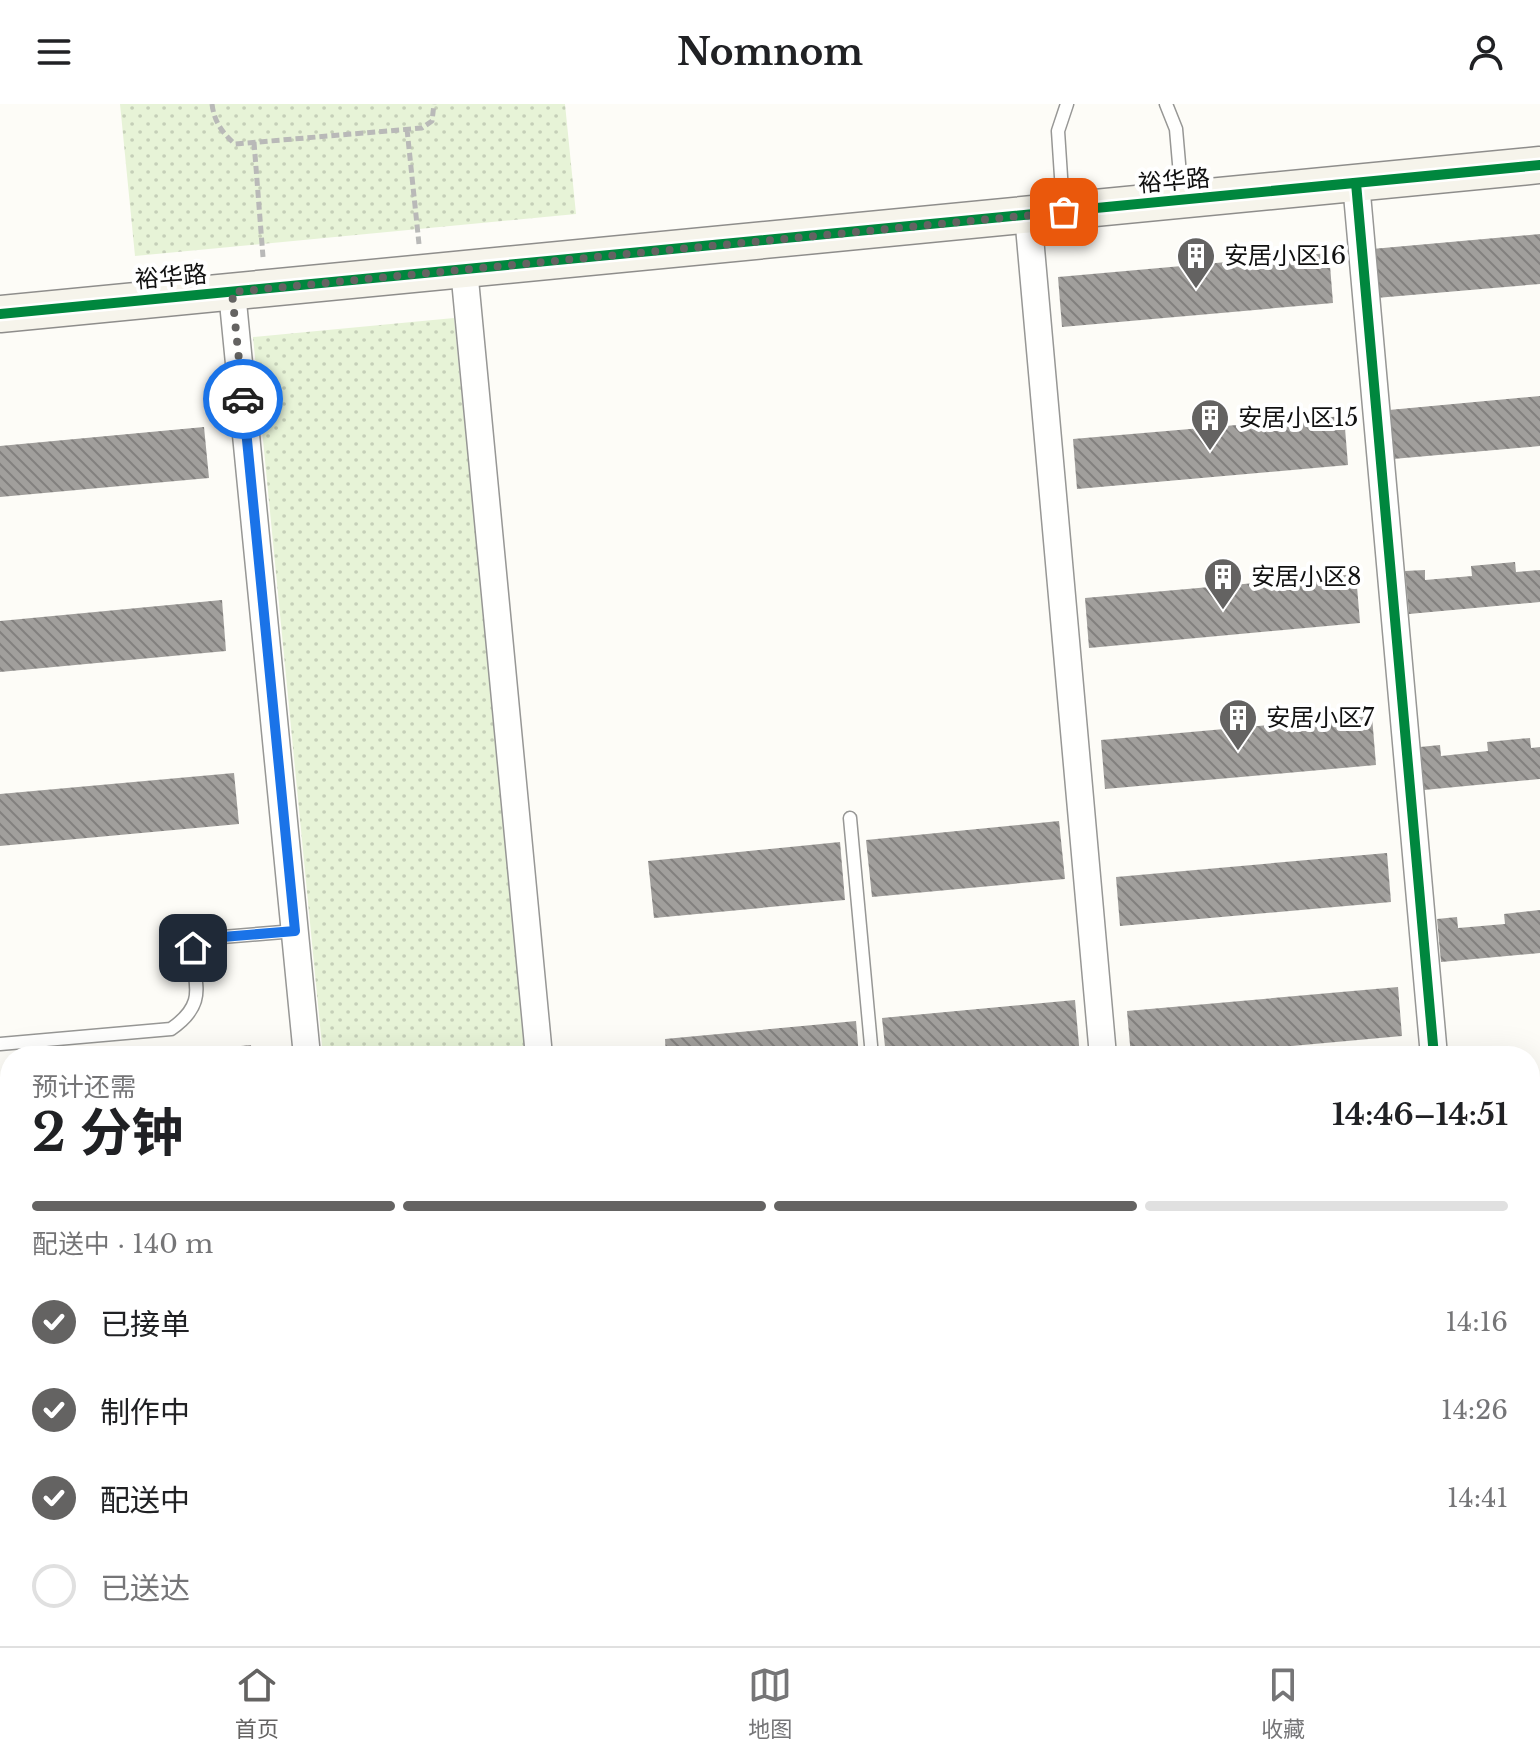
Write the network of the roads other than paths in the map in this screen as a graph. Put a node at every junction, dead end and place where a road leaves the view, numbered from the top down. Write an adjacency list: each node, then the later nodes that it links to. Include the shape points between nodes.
1 (1067, 104): 6 (lane, via 1058,131)
2 (1166, 104): 5 (lane, via 1176,129)
3 (1540, 165): 4 (street, 裕华路)
4 (1356, 183): 5 (street, 裕华路); 18 (street)
5 (1182, 200): 6 (street, 裕华路)
6 (1064, 212): 7 (street, 裕华路)
7 (1028, 215): 8 (street, 裕华路); 17 (street)
8 (464, 269): 9 (street, 裕华路); 15 (street)
9 (249, 290): 10 (street, 裕华路); 12 (street)
10 (0, 314)
11 (850, 818): 16 (lane)
12 (295, 931): 13 (lane, via 198,939 193,948 198,987 189,1017 171,1029); 14 (street)
13 (0, 1044)
14 (306, 1046)
15 (538, 1046)
16 (871, 1046)
17 (1102, 1046)
18 (1433, 1046)

